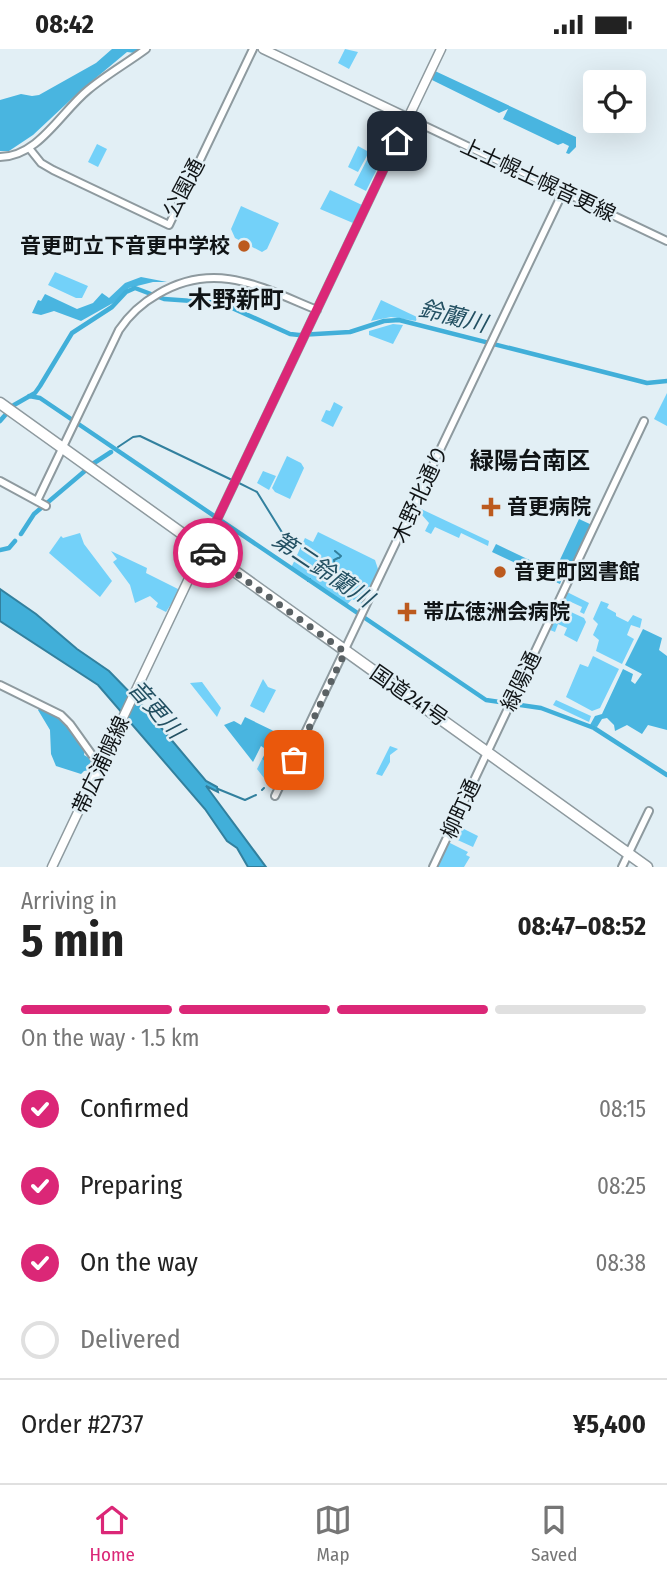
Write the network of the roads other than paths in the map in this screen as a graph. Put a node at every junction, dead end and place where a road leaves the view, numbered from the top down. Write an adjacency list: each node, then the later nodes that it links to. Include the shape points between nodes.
1 (146, 49): 6 (street, via 85,92)
2 (253, 49): 6 (street, 公園通, via 169,225 53,170)
3 (262, 49): 5 (main road)
4 (441, 49): 5 (main road)
5 (408, 118): 8 (street, 上士幌士幌音更線); 10 (street)
6 (29, 148): 7 (street)
7 (0, 157)
8 (563, 192): 9 (street, 上士幌士幌音更線); 16 (street, 木野北通り)
9 (667, 241)
10 (317, 310): 13 (street, via 217,277 186,281 156,295 119,330); 15 (street)
11 (7, 408): 13 (highway, 国道241号)
12 (644, 421): 18 (street, 緑陽通)
13 (62, 449): 14 (street, via 42,504); 15 (highway, 国道241号)
14 (0, 481)
15 (203, 549): 16 (highway, 国道241号); 23 (main road, 帯広浦幌線)
16 (345, 652): 18 (highway, 国道241号); 20 (street, 木野北通り)
17 (0, 685): 19 (street, via 61,715)
18 (488, 752): 22 (highway, 国道241号); 24 (street, 柳町通)
19 (95, 759)
20 (275, 796)
21 (649, 811): 22 (street)
22 (629, 853): 25 (street); 26 (highway, 国道241号)
23 (52, 867)
24 (433, 867)
25 (622, 867)
26 (647, 867)

